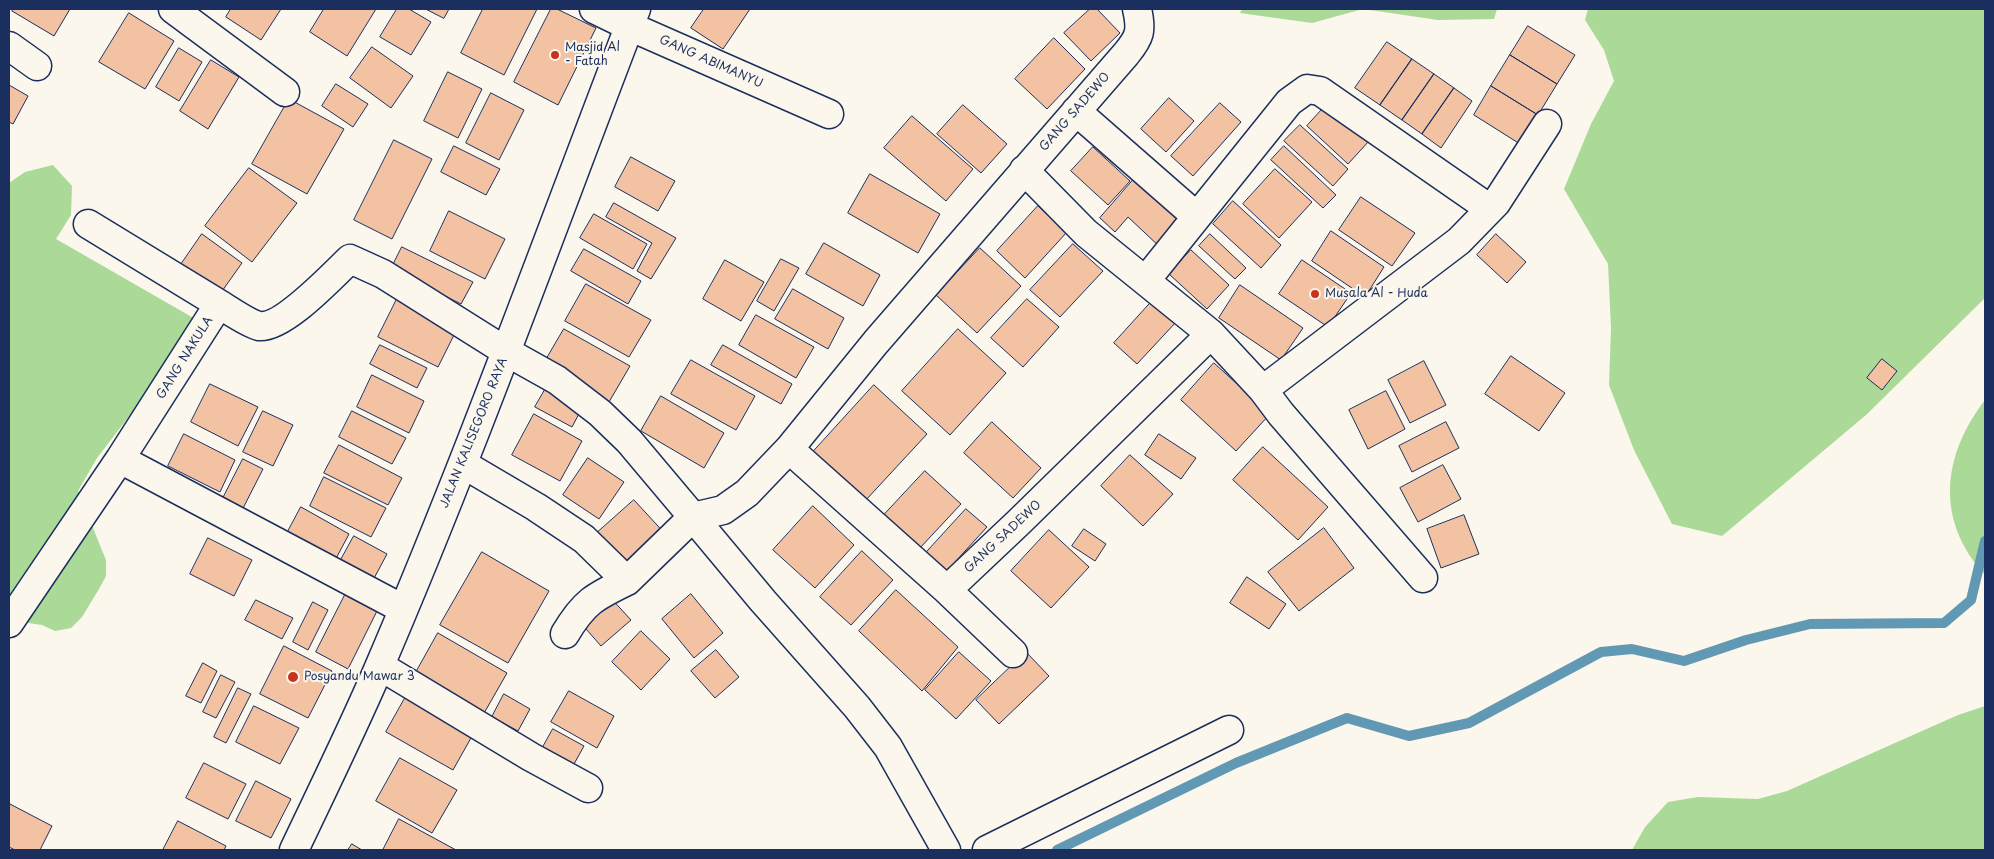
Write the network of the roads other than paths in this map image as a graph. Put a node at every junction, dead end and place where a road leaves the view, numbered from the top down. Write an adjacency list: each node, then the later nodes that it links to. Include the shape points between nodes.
1 (173, 9): 7 (street)
2 (594, 9): 4 (street, GANG ABIMANYU)
3 (1137, 9): 8 (street, GANG SADEWO, via 1139,34 1126,54)
4 (633, 17): 9 (street, GANG ABIMANYU); 18 (street, JALAN KALISEGORO RAYA)
5 (9, 46): 6 (street)
6 (37, 66)
7 (285, 92)
8 (1076, 111): 11 (street, GANG SADEWO); 13 (street)
9 (829, 114)
10 (1547, 124): 12 (street)
11 (1024, 170): 15 (street, via 1086,232); 20 (street, GANG SADEWO)
12 (1490, 210): 13 (street, via 1320,91 1307,89 1289,102); 19 (street, via 1459,241)
13 (1196, 216): 15 (street)
14 (88, 224): 16 (street)
15 (1146, 280): 17 (street)
16 (219, 304): 18 (street, GANG NAKULA, via 258,326 269,326 308,299 353,259 383,274); 21 (street, GANG NAKULA)
17 (1211, 334): 19 (street); 26 (street, GANG SADEWO)
18 (507, 352): 22 (street, JALAN KALISEGORO RAYA); 23 (street, via 558,380 600,413 630,441)
19 (1263, 390): 24 (street)
20 (789, 449): 23 (street, GANG SADEWO, via 747,493 723,510); 26 (street)
21 (120, 459): 27 (street); 28 (street, GANG NAKULA)
22 (462, 464): 25 (street, via 584,538); 27 (street, JALAN KALISEGORO RAYA)
23 (693, 518): 25 (street); 35 (street, via 883,741)
24 (1423, 578)
25 (627, 581): 29 (street, via 600,594 582,608)
26 (948, 590): 30 (street)
27 (402, 609): 31 (street, JALAN KALISEGORO RAYA)
28 (9, 623)
29 (565, 634)
30 (1013, 653)
31 (380, 666): 33 (street); 34 (street, JALAN KALISEGORO RAYA)
32 (1228, 730): 36 (street)
33 (588, 788)
34 (294, 850)
35 (946, 850)
36 (987, 850)

